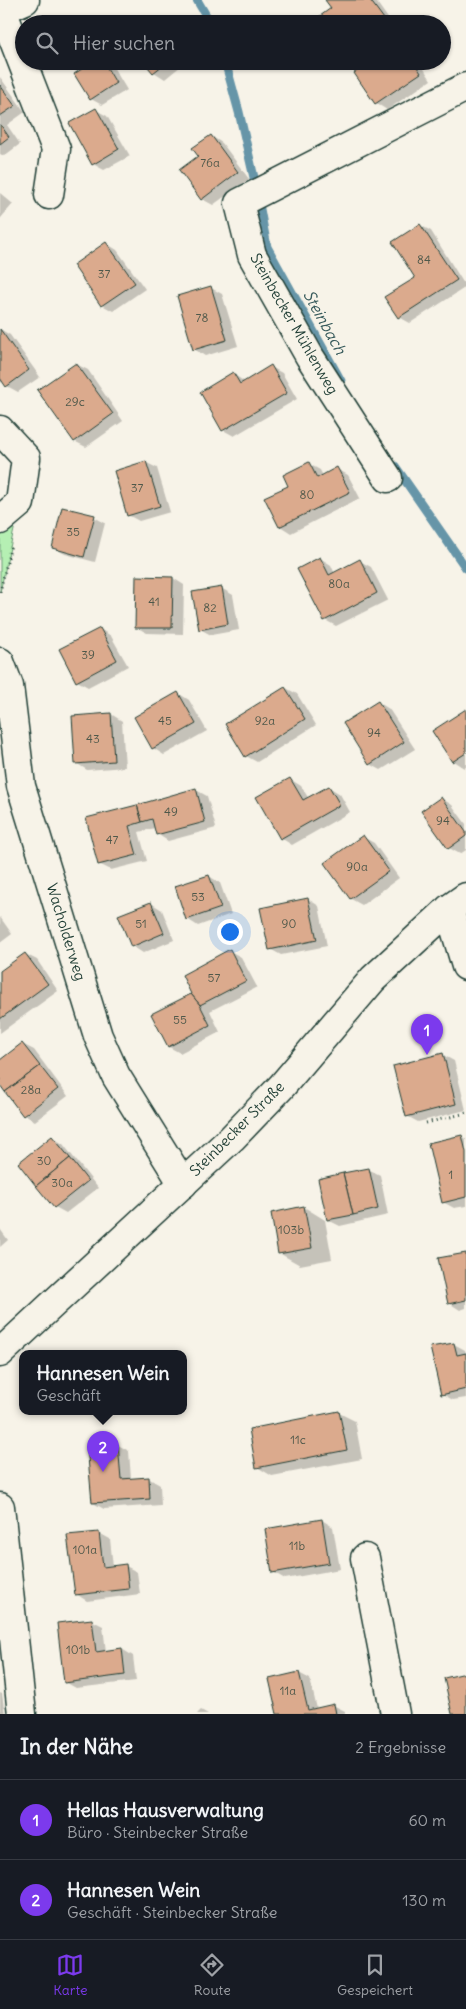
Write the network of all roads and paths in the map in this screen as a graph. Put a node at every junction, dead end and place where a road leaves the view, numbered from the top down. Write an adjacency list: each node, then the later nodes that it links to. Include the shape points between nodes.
1 (9, 7): 2 (street)
2 (15, 25)
3 (30, 70): 5 (street, via 56,149)
4 (466, 87): 7 (street, Steinbecker Mühlenweg, via 238,203 252,255 310,357)
5 (49, 194)
6 (0, 430): 8 (street, via 26,458 20,503)
7 (388, 478)
8 (0, 520)
9 (0, 662): 14 (street, Wacholderweg, via 9,686 21,786 98,1036 116,1076)
10 (457, 903): 11 (street); 14 (street, Steinbecker Straße, via 372,979 280,1087)
11 (466, 966)
12 (466, 1113): 13 (path)
13 (426, 1123)
14 (182, 1184): 15 (street, Steinbecker Straße)
15 (0, 1353)
16 (0, 1507): 18 (street)
17 (365, 1558): 19 (street)
18 (22, 1714)
19 (395, 1714)

